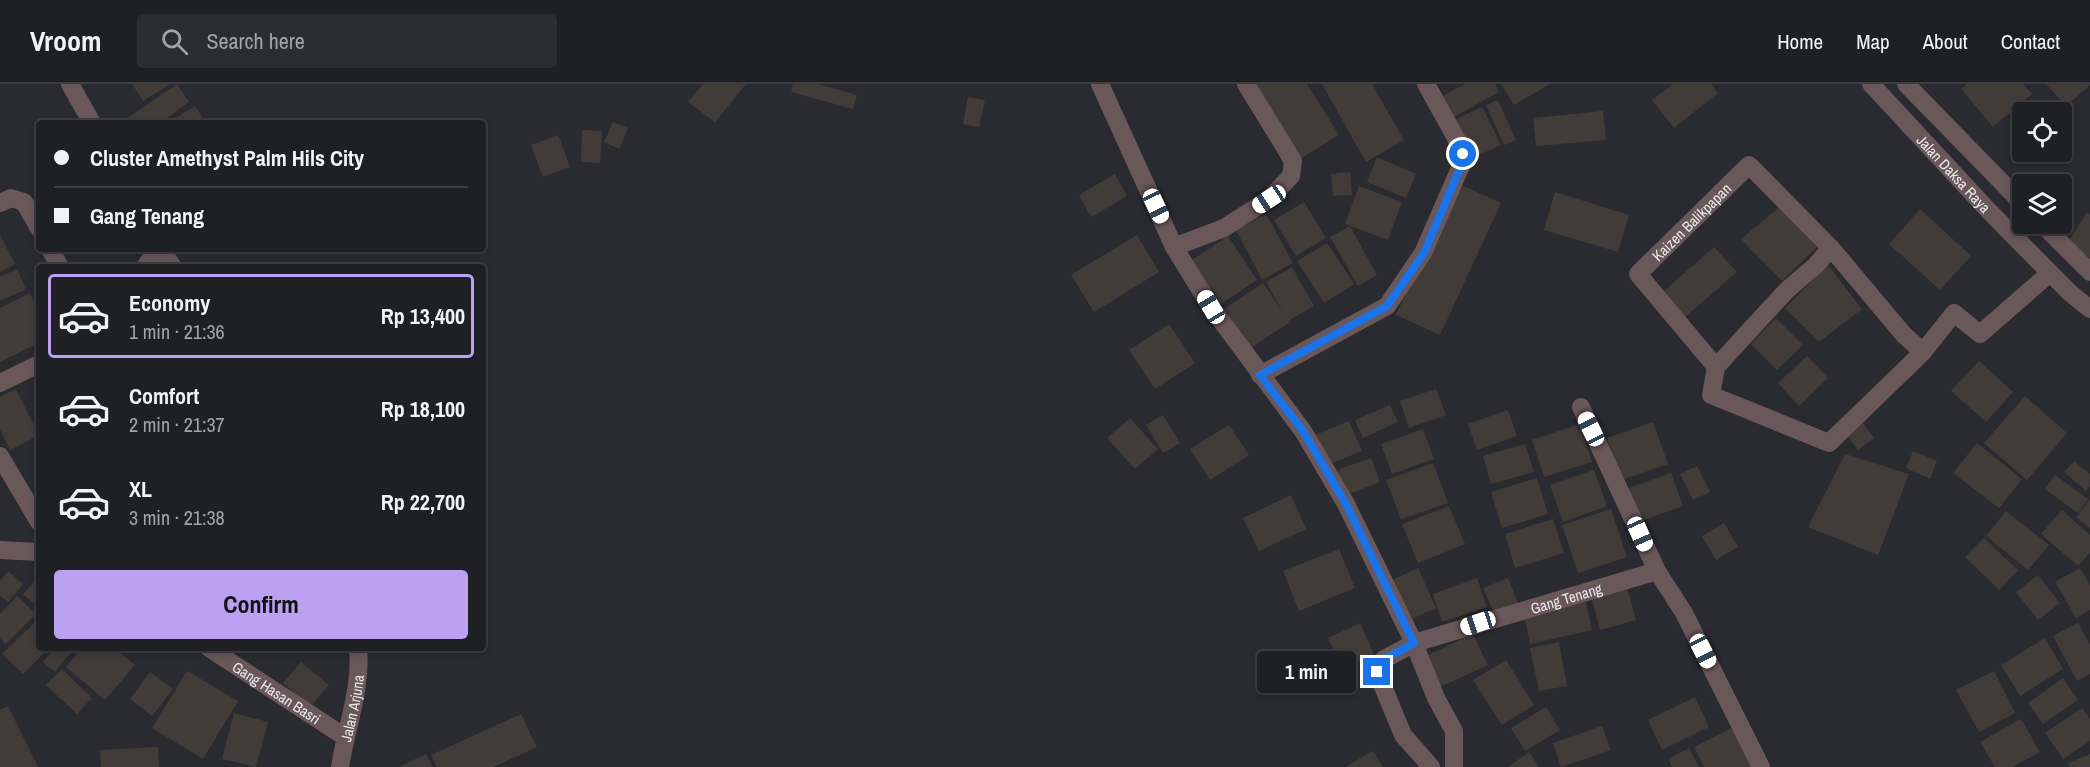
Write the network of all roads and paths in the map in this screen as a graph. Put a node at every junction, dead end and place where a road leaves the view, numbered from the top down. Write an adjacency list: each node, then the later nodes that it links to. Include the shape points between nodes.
1 (70, 84): 7 (street)
2 (1100, 84): 12 (street)
3 (1246, 84): 12 (street, via 1293,161 1291,176 1269,199 1224,228)
4 (1426, 84): 20 (street, via 1464,159 1424,253 1387,306)
5 (1871, 84): 15 (street, Jalan Daksa Raya)
6 (1906, 84): 8 (street, Jalan Daksa Raya)
7 (90, 120)
8 (2012, 193)
9 (0, 203): 10 (street, via 11,198 24,202)
10 (36, 223)
11 (2052, 234): 14 (street)
12 (1174, 247): 20 (street)
13 (1831, 248): 17 (street, Kaizen Balikpapan); 19 (street); 19 (street, Kaizen Balikpapan, via 1749,165 1638,274)
14 (2090, 272)
15 (2050, 273): 16 (street, Jalan Daksa Raya); 17 (street, via 1980,334 1954,313)
16 (2090, 309)
17 (1923, 352): 19 (street, via 1829,443 1711,395)
18 (36, 365): 21 (street)
19 (1716, 367)
20 (1260, 375): 28 (street, via 1303,431 1346,504)
21 (0, 383)
22 (1581, 407): 27 (street)
23 (0, 456): 24 (street)
24 (36, 517)
25 (0, 550): 26 (street)
26 (36, 552)
27 (1657, 571): 28 (street, Gang Tenang); 35 (street, via 1684,613)
28 (1414, 643): 33 (street, Gang Tenang, via 1383,660 1377,672 1403,735); 34 (street, via 1454,731)
29 (214, 651): 31 (street, Gang Hasan Basri)
30 (358, 651): 31 (street, Jalan Arjuna, via 356,695)
31 (345, 736): 32 (street, Jalan Arjuna)
32 (340, 767)
33 (1431, 767)
34 (1454, 767)
35 (1761, 767)

